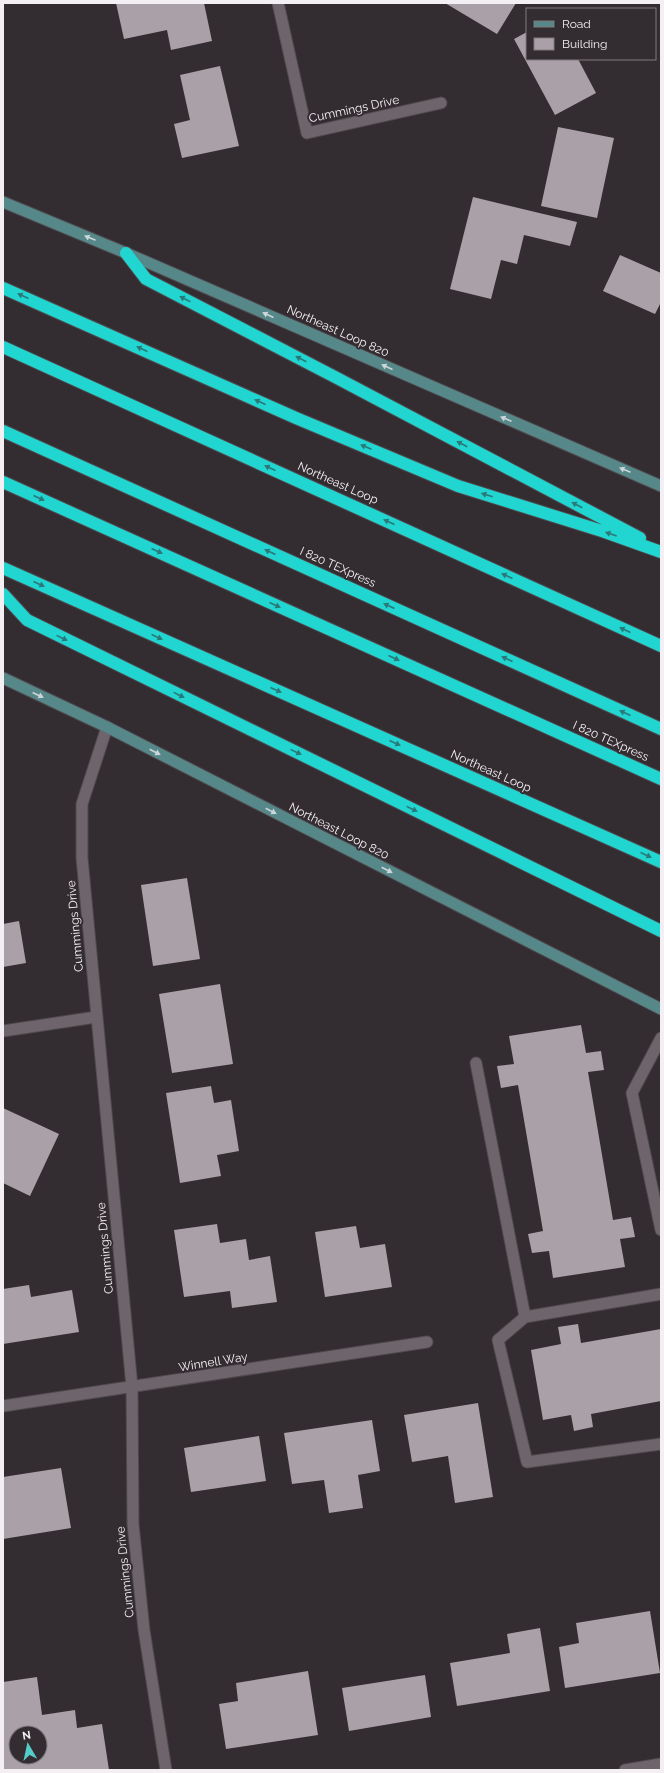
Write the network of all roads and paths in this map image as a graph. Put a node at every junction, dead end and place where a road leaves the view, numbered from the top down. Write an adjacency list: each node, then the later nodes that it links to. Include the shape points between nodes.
1 (278, 3): 2 (street, Cummings Drive, via 307,133)
2 (441, 103)
3 (3, 202): 4 (main road, Northeast Loop 820, one-way to 3)
4 (126, 253): 9 (main road, Northeast Loop 820, one-way to 4); 10 (highway, one-way to 4, via 146,279)
5 (3, 288): 10 (highway, one-way to 5, via 458,486 296,418)
6 (3, 347): 13 (highway, Northeast Loop, one-way to 6)
7 (3, 431): 16 (highway, I 820 TEXpress, one-way to 7)
8 (3, 482): 17 (highway, I 820 TEXpress, one-way to 17)
9 (661, 486)
10 (661, 550)
11 (3, 568): 18 (highway, Northeast Loop, one-way to 18)
12 (3, 594): 19 (highway, one-way to 19, via 27,620)
13 (661, 646)
14 (3, 678): 15 (main road, Northeast Loop 820, one-way to 15)
15 (107, 727): 20 (main road, Northeast Loop 820, one-way to 20); 21 (street, Cummings Drive, via 82,804 82,858)
16 (661, 729)
17 (661, 779)
18 (661, 862)
19 (661, 931)
20 (661, 1009)
21 (96, 1017): 22 (street); 29 (street, Cummings Drive)
22 (3, 1031)
23 (661, 1038): 25 (street, via 632,1093)
24 (476, 1063): 27 (street)
25 (661, 1230)
26 (661, 1294): 27 (street)
27 (525, 1317): 31 (street, via 498,1340 527,1462)
28 (427, 1342): 29 (street, Winnell Way)
29 (132, 1387): 30 (street, Winnell Way); 33 (street, Cummings Drive, via 133,1524 144,1630)
30 (3, 1406)
31 (661, 1444)
32 (661, 1764): 34 (street)
33 (166, 1770)
34 (625, 1770)

